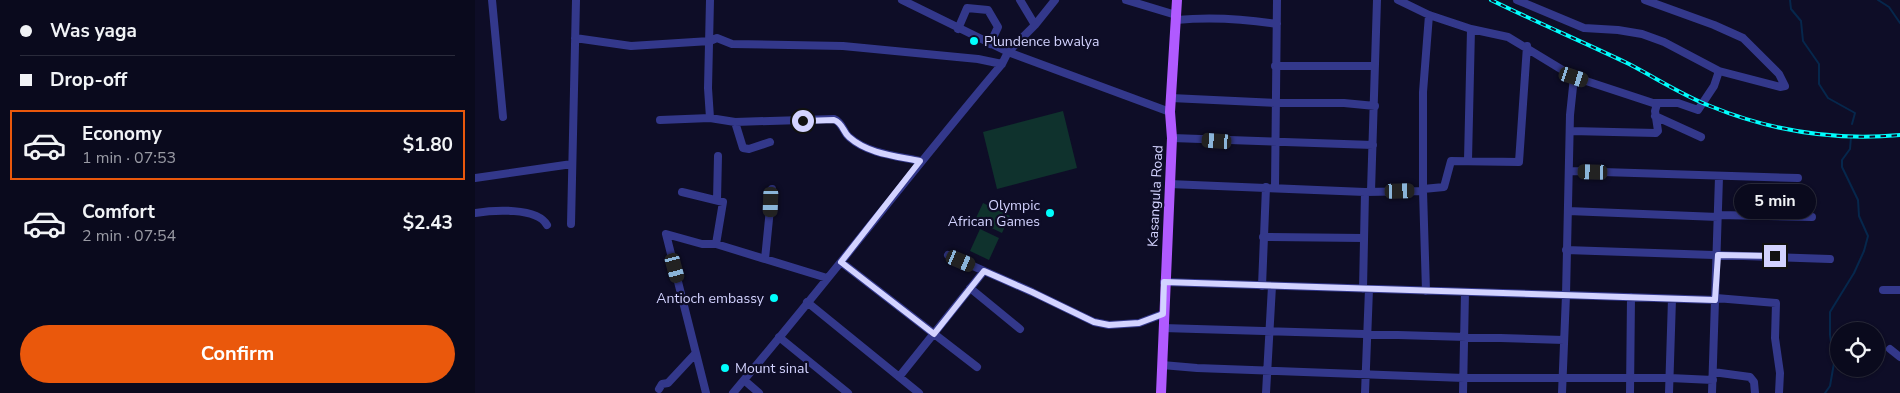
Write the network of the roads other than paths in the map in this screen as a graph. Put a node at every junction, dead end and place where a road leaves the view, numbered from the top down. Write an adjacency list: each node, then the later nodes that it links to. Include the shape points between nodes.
1 (492, 0): 36 (street)
2 (576, 0): 20 (street)
3 (710, 0): 21 (street)
4 (902, 0): 18 (street)
5 (1020, 0): 17 (street)
6 (1055, 0): 17 (street)
7 (1126, 0): 15 (street)
8 (1177, 0): 15 (main road, Kasangula Road)
9 (1277, 0): 16 (street)
10 (1377, 0): 27 (street)
11 (1398, 0): 14 (street)
12 (1517, 0): 28 (street, via 1584,28 1642,34)
13 (1645, 0): 28 (street, via 1743,38 1786,84 1783,88)
14 (1429, 15): 19 (street); 58 (street, via 1423,92)
15 (1176, 18): 16 (street); 30 (main road, Kasangula Road)
16 (1277, 24): 26 (street)
17 (1035, 25): 24 (street)
18 (958, 28): 22 (street); 22 (street, via 967,8 988,10 998,27)
19 (1471, 30): 23 (street, via 1508,37); 47 (street)
20 (575, 38): 21 (street, via 631,46); 49 (street)
21 (710, 41): 25 (street, via 717,38 732,44 843,46); 37 (street)
22 (990, 44): 24 (street)
23 (1527, 46): 29 (street); 47 (street, via 1519,162)
24 (1007, 52): 25 (street); 34 (street)
25 (1002, 64): 48 (street)
26 (1275, 66): 27 (street); 31 (street)
27 (1375, 66): 33 (street)
28 (1719, 71): 32 (street, via 1714,86 1698,110 1678,103)
29 (1574, 77): 32 (street); 40 (street)
30 (1171, 98): 31 (street); 34 (main road, Kasangula Road)
31 (1275, 103): 33 (street); 43 (street)
32 (1657, 104): 35 (street)
33 (1375, 106): 45 (street)
34 (1170, 112): 42 (main road, Kasangula Road)
35 (1655, 116): 40 (street, via 1658,131 1653,134); 41 (street)
36 (503, 117)
37 (709, 118): 38 (street); 39 (street)
38 (660, 120)
39 (735, 122): 44 (street, via 743,148); 48 (street, via 834,120 847,136 867,148)
40 (1571, 131): 50 (street)
41 (1701, 137)
42 (1172, 138): 43 (street); 54 (main road, Kasangula Road)
43 (1275, 141): 45 (street); 56 (street)
44 (769, 142)
45 (1373, 145): 60 (street)
46 (718, 156): 61 (street)
47 (1469, 160): 58 (street, via 1451,161 1444,187)
48 (920, 161): 76 (street)
49 (572, 164): 52 (street); 66 (street)
50 (1570, 171): 51 (street); 62 (street)
51 (1719, 177): 53 (street); 64 (street)
52 (475, 178)
53 (1798, 178)
54 (1169, 184): 55 (street); 79 (main road, Kasangula Road)
55 (1265, 187): 56 (street); 68 (street)
56 (1275, 187): 60 (street)
57 (772, 189): 74 (street)
58 (1423, 190): 60 (street); 86 (street)
59 (683, 192): 61 (street)
60 (1368, 192): 69 (street)
61 (717, 200): 70 (street, via 724,204)
62 (1568, 211): 64 (street); 71 (street)
63 (475, 213): 67 (street, via 526,212 544,219)
64 (1718, 216): 65 (street); 73 (street)
65 (1811, 218)
66 (571, 224)
67 (547, 225)
68 (1263, 237): 69 (street); 80 (street)
69 (1363, 238): 83 (street)
70 (716, 244): 74 (street); 103 (street, via 703,244 666,234)
71 (1566, 250): 73 (street); 88 (street)
72 (948, 255): 77 (street)
73 (1718, 255): 75 (street); 91 (street)
74 (765, 259): 78 (street)
75 (1830, 259)
76 (841, 262): 78 (street); 97 (street)
77 (984, 271): 82 (street); 93 (street, via 1094,322 1109,325 1139,323)
78 (827, 278): 92 (street)
79 (1164, 282): 80 (street); 93 (main road, Kasangula Road)
80 (1262, 286): 81 (street)
81 (1272, 286): 83 (street); 96 (street)
82 (970, 288): 95 (street); 97 (street)
83 (1366, 289): 86 (street); 98 (street)
84 (1883, 290): 85 (street)
85 (1900, 290)
86 (1427, 291): 87 (street)
87 (1465, 292): 88 (street); 100 (street)
88 (1565, 295): 89 (street); 101 (street)
89 (1631, 297): 90 (street); 113 (street)
90 (1672, 299): 91 (street); 114 (street)
91 (1716, 299): 109 (street); 131 (street, via 1776,303 1775,338 1781,373)
92 (807, 302): 99 (street); 110 (street)
93 (1163, 314): 94 (main road, Kasangula Road)
94 (1163, 328): 96 (street); 105 (main road, Kasangula Road)
95 (1020, 329)
96 (1269, 331): 98 (street); 107 (street)
97 (934, 334): 106 (street); 110 (street)
98 (1367, 336): 100 (street); 108 (street)
99 (779, 337): 115 (street); 120 (street)
100 (1464, 337): 101 (street); 112 (street)
101 (1564, 340): 111 (street)
102 (1890, 349): 104 (street)
103 (695, 354): 116 (street); 117 (street)
104 (1900, 357)
105 (1162, 365): 107 (street); 122 (main road, Kasangula Road)
106 (977, 367)
107 (1266, 370): 108 (street); 123 (street)
108 (1365, 374): 112 (street); 124 (street)
109 (1713, 376): 114 (street); 129 (street); 130 (street, via 1751,377)
110 (899, 377): 121 (street)
111 (1563, 377): 112 (street); 113 (street); 126 (street)
112 (1464, 378): 125 (street)
113 (1631, 378): 114 (street); 127 (street)
114 (1669, 378): 128 (street)
115 (744, 380): 118 (street); 119 (street)
116 (659, 389)
117 (706, 393)
118 (733, 393)
119 (759, 393)
120 (848, 393)
121 (919, 393)
122 (1161, 393)
123 (1266, 393)
124 (1365, 393)
125 (1463, 393)
126 (1562, 393)
127 (1630, 393)
128 (1669, 393)
129 (1712, 393)
130 (1755, 393)
131 (1779, 393)

